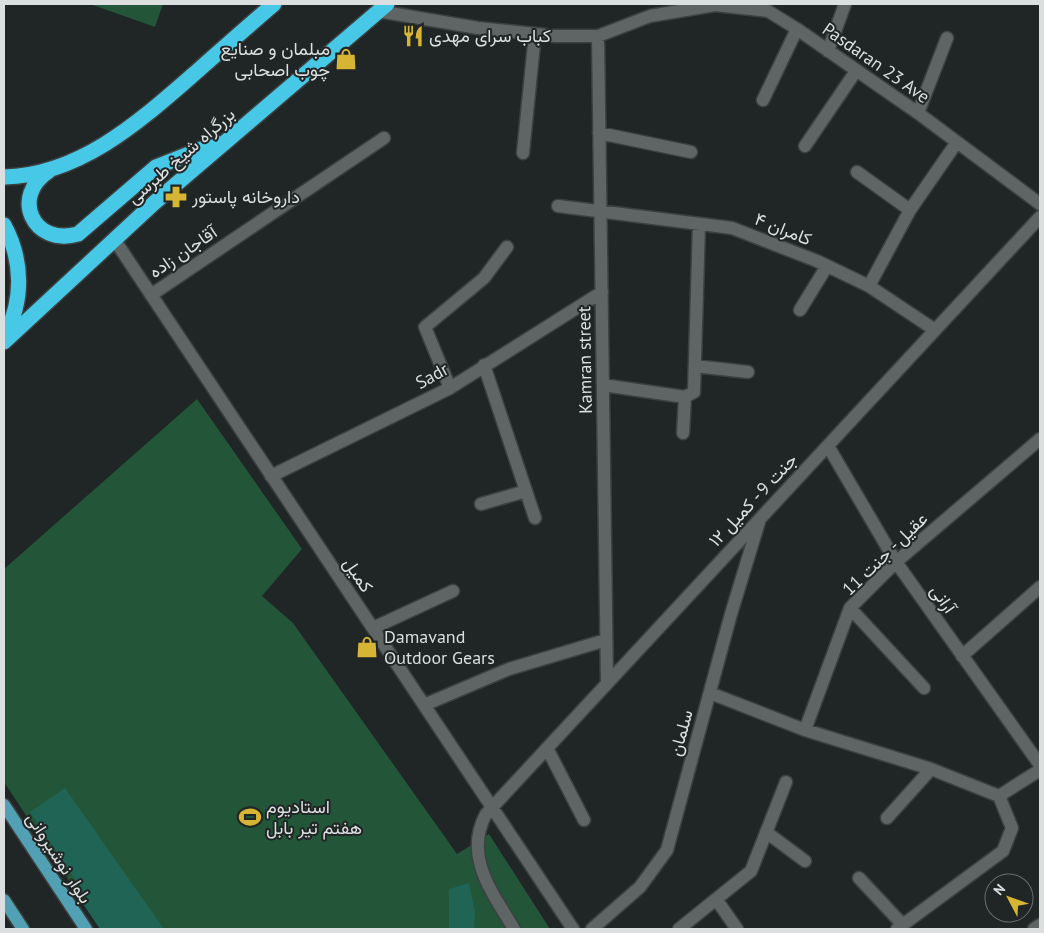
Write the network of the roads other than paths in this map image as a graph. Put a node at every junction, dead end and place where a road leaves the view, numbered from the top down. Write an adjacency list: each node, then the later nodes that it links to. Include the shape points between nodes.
1 (274, 4): 19 (highway, via 128,130 97,149)
2 (845, 4): 8 (street)
3 (382, 7): 5 (street, Pasdaran 23 Ave, via 478,28); 14 (highway, بزرگراه شیخ طبرسی)
4 (797, 29): 6 (street, Pasdaran 23 Ave, via 768,11 715,5 650,16); 8 (street, Pasdaran 23 Ave); 10 (street)
5 (535, 34): 6 (street, Pasdaran 23 Ave); 18 (street)
6 (598, 36): 12 (street, Kamran street)
7 (947, 38): 11 (street)
8 (828, 51): 9 (street, Pasdaran 23 Ave)
9 (856, 71): 11 (street, Pasdaran 23 Ave); 16 (street)
10 (763, 100)
11 (918, 113): 15 (street, Pasdaran 23 Ave)
12 (599, 132): 17 (street); 25 (street, Kamran street)
13 (384, 138): 34 (street, آقاجان زاده)
14 (229, 139): 19 (highway, via 156,167 78,234 69,236 60,237 44,231 31,216 31,189); 29 (highway, بزرگراه شیخ طبرسی)
15 (957, 142): 22 (street, Pasdaran 23 Ave); 24 (street)
16 (805, 146)
17 (691, 152)
18 (523, 153)
19 (50, 170): 21 (highway)
20 (857, 172): 24 (street)
21 (4, 177)
22 (1040, 204)
23 (558, 206): 25 (street, کامران ۴)
24 (910, 210): 32 (street)
25 (600, 212): 27 (street, کامران ۴); 33 (street, Kamran street)
26 (1040, 217): 36 (street, جنت 9 - کمیل ۱۲)
27 (699, 224): 31 (street, کامران ۴, via 732,228); 40 (street)
28 (4, 225): 37 (highway, via 14,246 19,280 17,302)
29 (114, 240): 34 (street, کمیل); 38 (highway, بزرگراه شیخ طبرسی)
30 (507, 247): 43 (street, via 484,278 425,327)
31 (827, 266): 32 (street, کامران ۴); 35 (street)
32 (869, 286): 36 (street, کامران ۴)
33 (602, 292): 39 (street, Sadr); 42 (street, Kamran street)
34 (152, 295): 48 (street, کمیل)
35 (800, 310)
36 (935, 330): 47 (street, جنت 9 - کمیل ۱۲)
37 (4, 336)
38 (4, 342)
39 (484, 365): 43 (street, Sadr); 49 (street)
40 (695, 366): 41 (street); 44 (street, via 694,392)
41 (748, 372)
42 (603, 385): 44 (street); 58 (street, Kamran street)
43 (450, 388): 48 (street, Sadr)
44 (685, 396): 45 (street)
45 (683, 433)
46 (1040, 438): 53 (street, عقیل - جنت 11)
47 (828, 446): 52 (street, جنت 9 - کمیل ۱۲); 53 (street, آرانی)
48 (272, 476): 57 (street, کمیل)
49 (526, 491): 50 (street); 51 (street)
50 (481, 504)
51 (535, 518)
52 (760, 520): 60 (street, جنت 9 - کمیل ۱۲); 62 (street, سلمان)
53 (896, 562): 56 (street, عقیل - جنت 11); 59 (street, آرانی)
54 (1040, 587): 59 (street)
55 (453, 591): 57 (street)
56 (850, 608): 61 (street); 64 (street, عقیل - جنت 11)
57 (373, 628): 63 (street, کمیل)
58 (606, 640): 60 (street, Kamran street); 63 (street, via 509,669)
59 (962, 656): 66 (street, آرانی)
60 (607, 683): 65 (street, جنت 9 - کمیل ۱۲)
61 (924, 688)
62 (710, 693): 64 (street); 86 (street, سلمان, via 667,850 640,887)
63 (424, 705): 72 (street, کمیل)
64 (805, 730): 67 (street)
65 (547, 748): 72 (street, جنت 9 - کمیل ۱۲); 74 (street)
66 (1040, 765)
67 (931, 769): 70 (street); 73 (street)
68 (1040, 770): 70 (street)
69 (786, 782): 75 (street)
70 (999, 796): 81 (street, via 1012,828 1003,851)
71 (4, 805): 83 (main road, بلوار نوشیروانی)
72 (491, 807): 84 (street, جنت 9 - کمیل ۱۲, via 480,826 476,842 479,860 488,884); 85 (street, کمیل)
73 (887, 818)
74 (584, 820)
75 (766, 832): 76 (street); 78 (street, via 751,871)
76 (805, 861)
77 (858, 878): 81 (street)
78 (716, 899): 87 (street); 88 (street)
79 (4, 900): 82 (main road)
80 (1040, 925): 89 (street)
81 (900, 927)
82 (23, 929)
83 (86, 929)
84 (514, 929)
85 (573, 929)
86 (592, 929)
87 (679, 929)
88 (737, 929)
89 (1034, 929)

